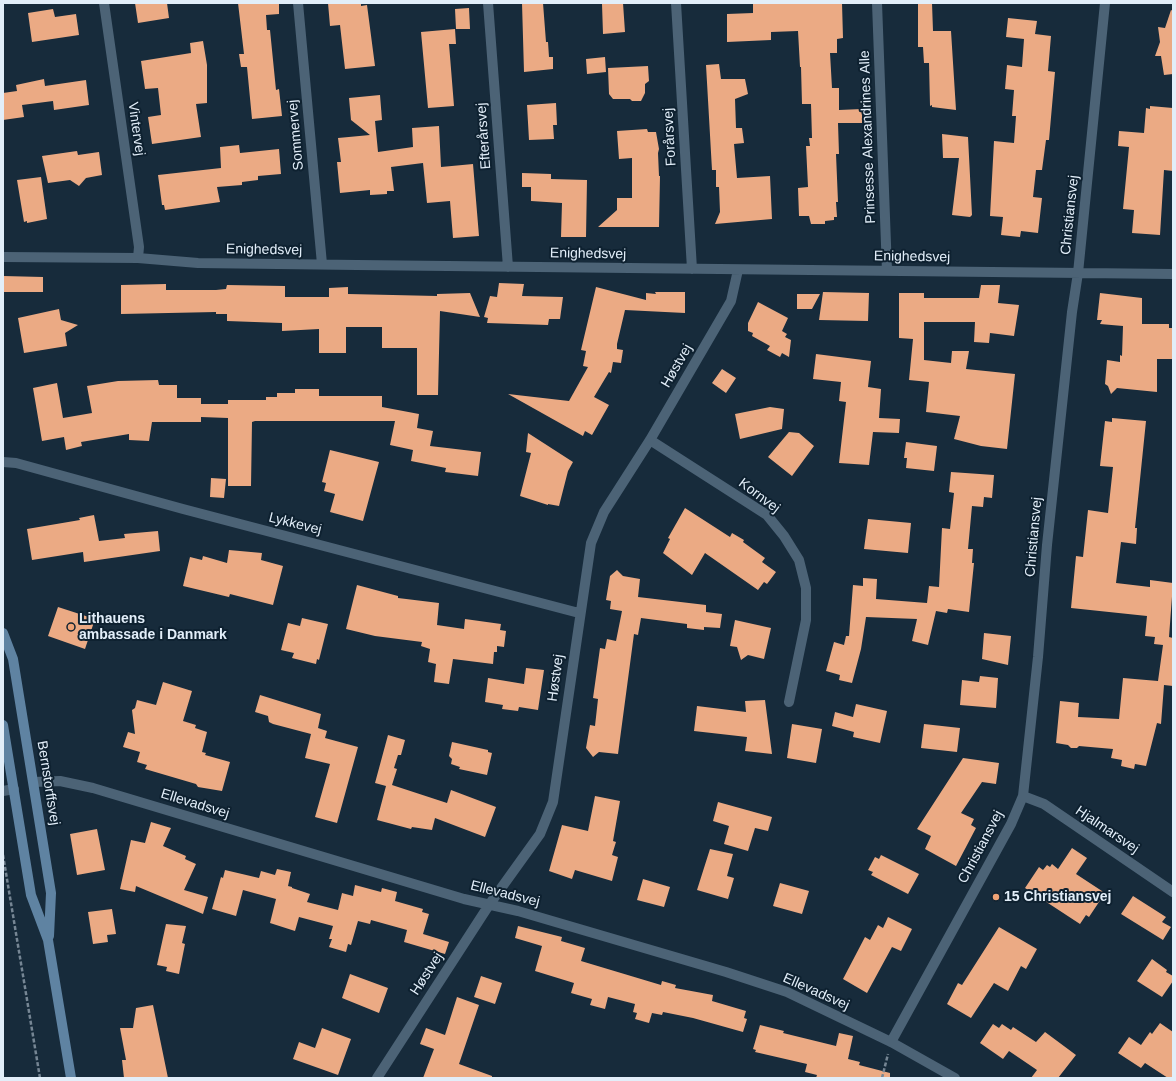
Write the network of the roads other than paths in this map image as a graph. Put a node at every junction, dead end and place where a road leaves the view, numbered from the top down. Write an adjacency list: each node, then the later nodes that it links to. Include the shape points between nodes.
1 (104, 3): 8 (street, Vintervej, via 139,247)
2 (298, 3): 9 (street, Sommervej)
3 (488, 3): 10 (street, Efterårsvej)
4 (676, 3): 11 (street, Forårsvej)
5 (877, 3): 13 (street, Prinsesse Alexandrines Alle)
6 (1106, 3): 14 (street, Christiansvej)
7 (3, 256): 8 (street, Enighedsvej)
8 (138, 258): 9 (street, Enighedsvej, via 198,263)
9 (322, 264): 10 (street, Enighedsvej)
10 (508, 267): 11 (street, Enighedsvej)
11 (692, 269): 12 (street, Enighedsvej)
12 (738, 270): 13 (street, Enighedsvej); 16 (street, Høstvej, via 731,301)
13 (887, 271): 14 (street, Enighedsvej)
14 (1078, 273): 15 (street, Enighedsvej); 25 (street, Christiansvej, via 1048,537)
15 (1173, 274)
16 (650, 440): 18 (street, Høstvej, via 604,512 591,543); 20 (street, Kornvej, via 767,515 799,560 806,588 806,620)
17 (3, 462): 18 (street, Lykkevej, via 16,463 184,510)
18 (579, 613): 27 (street, Høstvej, via 553,802 540,834)
19 (3, 633): 22 (street, Bernstorffsvej, via 13,659)
20 (789, 702)
21 (3, 725): 23 (street, Bernstorffsvej)
22 (34, 782): 27 (street, Ellevadsvej, via 60,781 93,788 270,842); 28 (street, Bernstorffsvej, via 51,893)
23 (14, 789): 24 (street); 28 (street, Bernstorffsvej, via 31,895)
24 (3, 791)
25 (1023, 796): 26 (street, Hjalmarsvej, via 1044,804); 29 (street, Christiansvej)
26 (1173, 892)
27 (489, 904): 29 (street, Ellevadsvej, via 787,992); 31 (street, Høstvej)
28 (48, 940): 30 (street, Bernstorffsvej)
29 (891, 1042): 32 (street, Ellevadsvej)
30 (71, 1078)
31 (377, 1078)
32 (955, 1078)

